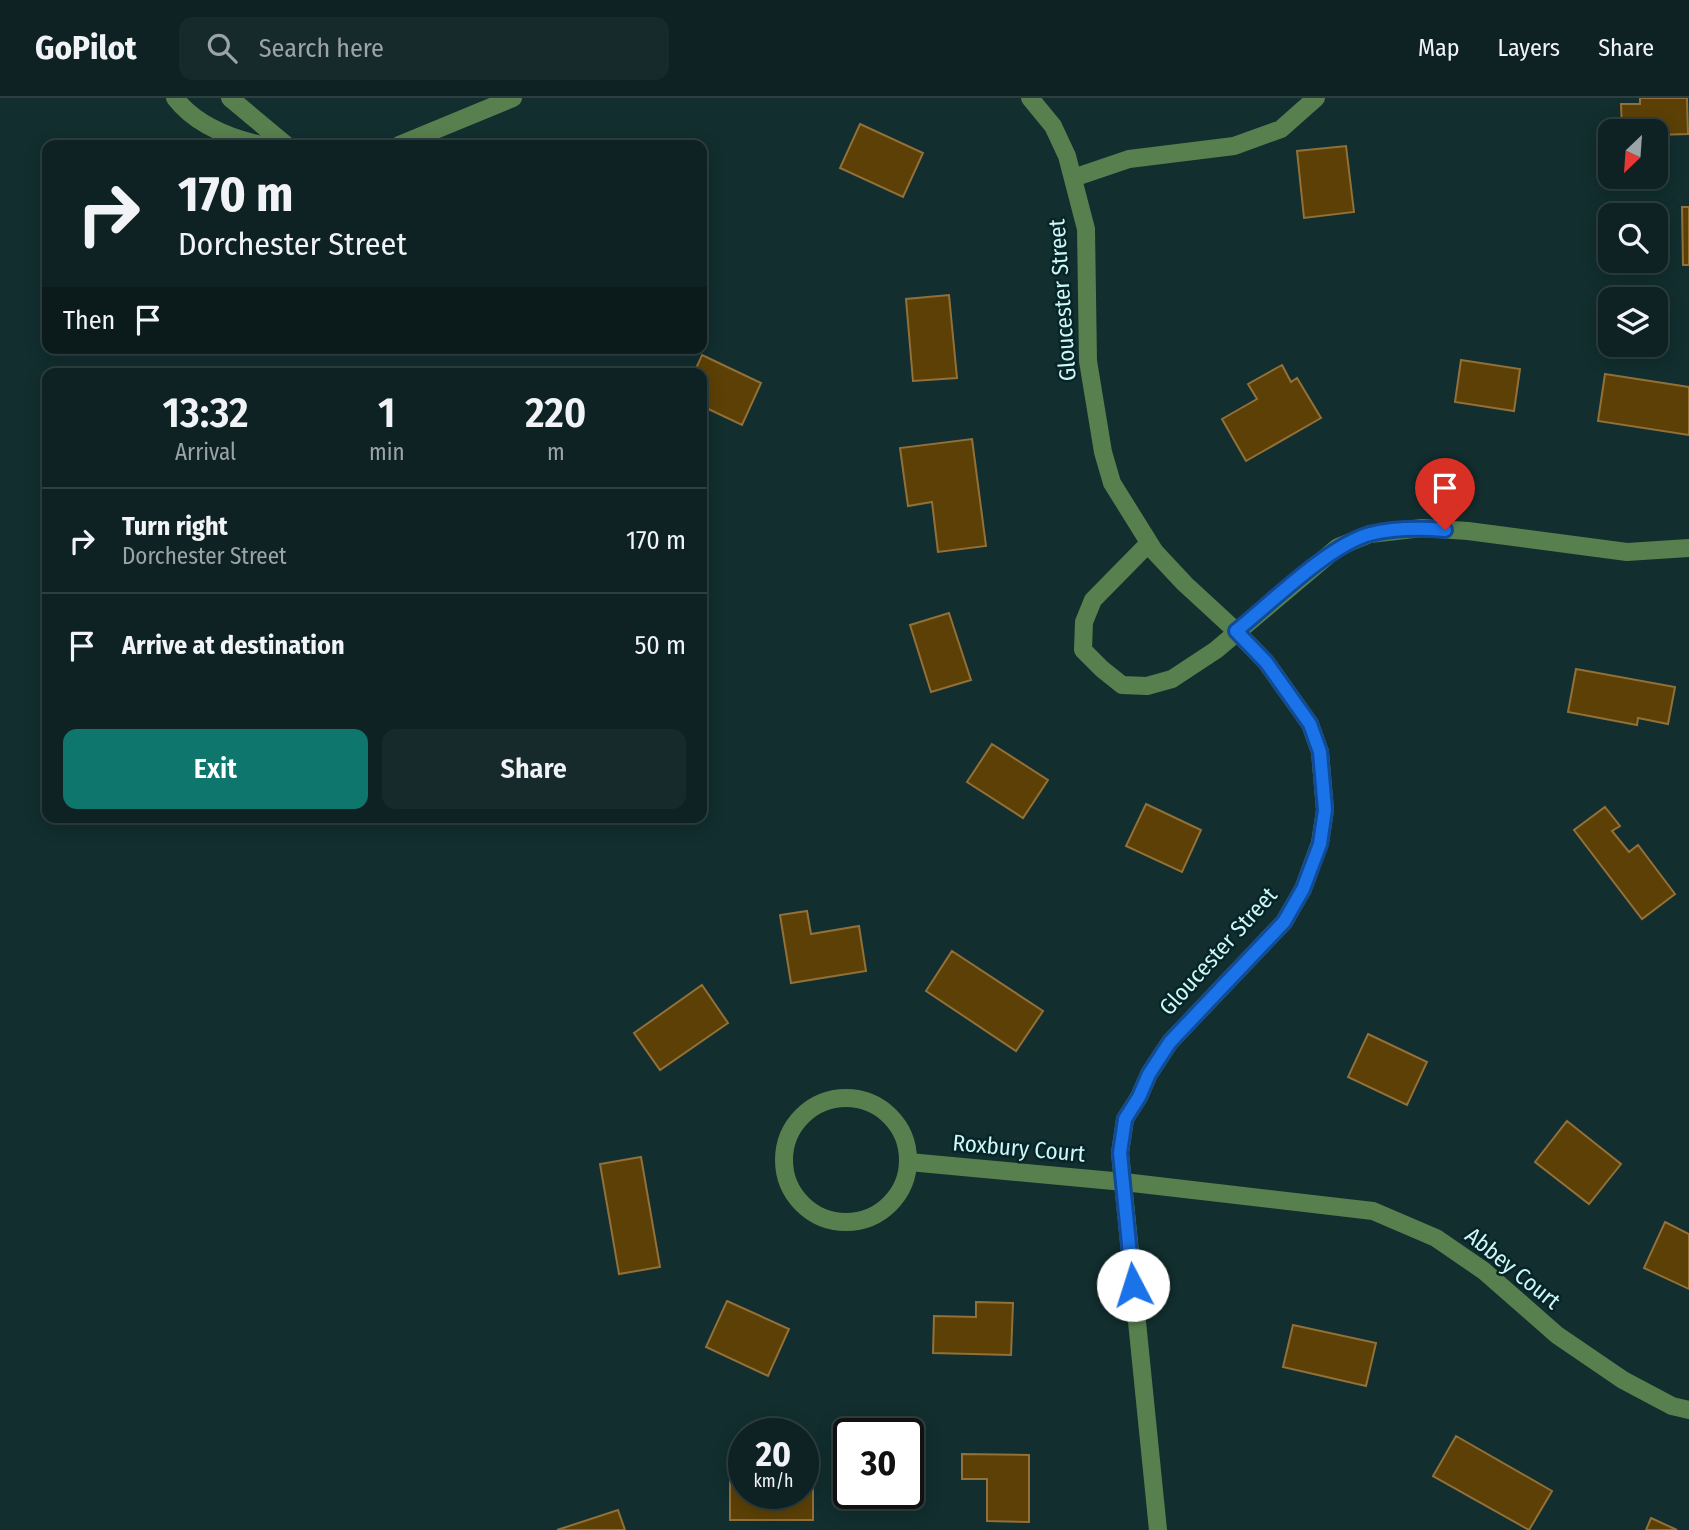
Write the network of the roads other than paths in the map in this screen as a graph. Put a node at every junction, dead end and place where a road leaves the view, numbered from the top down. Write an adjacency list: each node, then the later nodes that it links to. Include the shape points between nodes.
1 (175, 98): 6 (street, via 217,131)
2 (230, 98): 7 (street)
3 (513, 98): 8 (street)
4 (1030, 98): 9 (street, Gloucester Street, via 1053,126)
5 (1316, 98): 9 (street, via 1281,130 1234,146 1129,159)
6 (245, 140)
7 (280, 140)
8 (411, 140)
9 (1073, 178): 10 (street, Gloucester Street, via 1086,229 1088,361 1103,452 1112,482)
10 (1149, 543): 12 (street, Gloucester Street); 12 (street, via 1093,600 1084,622 1083,650 1122,685 1147,686 1172,680)
11 (1689, 548): 12 (street, via 1627,552 1422,528 1370,534 1338,547)
12 (1236, 631): 14 (street, Gloucester Street, via 1266,662 1310,724 1320,752 1325,810 1320,844 1284,922 1170,1042 1149,1074 1125,1119 1120,1153)
13 (909, 1162): 13 (street, via 898,1125 866,1101 847,1097 818,1104 795,1122 782,1161 786,1182 797,1201 814,1215 856,1223 893,1202 904,1184); 14 (street, Roxbury Court)
14 (1124, 1182): 15 (street, Abbey Court, via 1373,1211 1436,1238 1484,1271 1557,1335 1623,1380); 16 (street, Gloucester Street)
15 (1689, 1410)
16 (1158, 1530)

